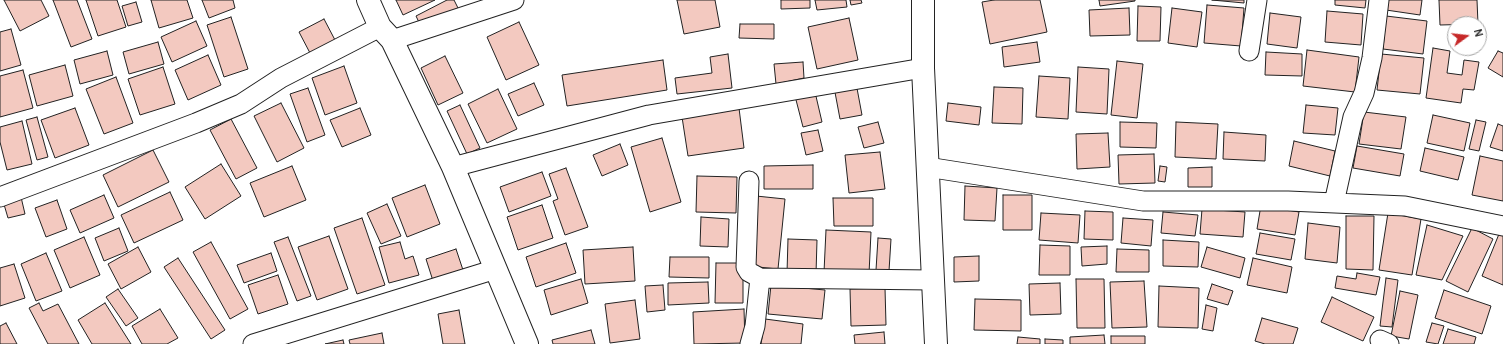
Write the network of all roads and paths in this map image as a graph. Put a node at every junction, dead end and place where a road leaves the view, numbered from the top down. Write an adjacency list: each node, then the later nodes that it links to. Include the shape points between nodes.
1 (368, 0): 6 (street)
2 (514, 0): 6 (street)
3 (923, 0): 8 (street)
4 (1257, 0): 7 (street)
5 (1379, 0): 13 (street, via 1372,58 1364,93 1353,117)
6 (386, 33): 9 (street); 12 (street, via 281,78 241,104)
7 (1249, 51)
8 (923, 68): 9 (street, via 649,115); 10 (street)
9 (453, 167): 15 (street)
10 (927, 167): 13 (street, via 1143,201); 17 (street)
11 (749, 181): 16 (street, via 746,267 749,272)
12 (0, 197)
13 (1334, 203): 14 (street, via 1405,206)
14 (1503, 226)
15 (496, 269): 18 (street); 19 (street)
16 (760, 278): 17 (street); 20 (street, via 755,326)
17 (932, 280): 21 (street)
18 (253, 344)
19 (527, 344)
20 (750, 344)
21 (936, 344)

